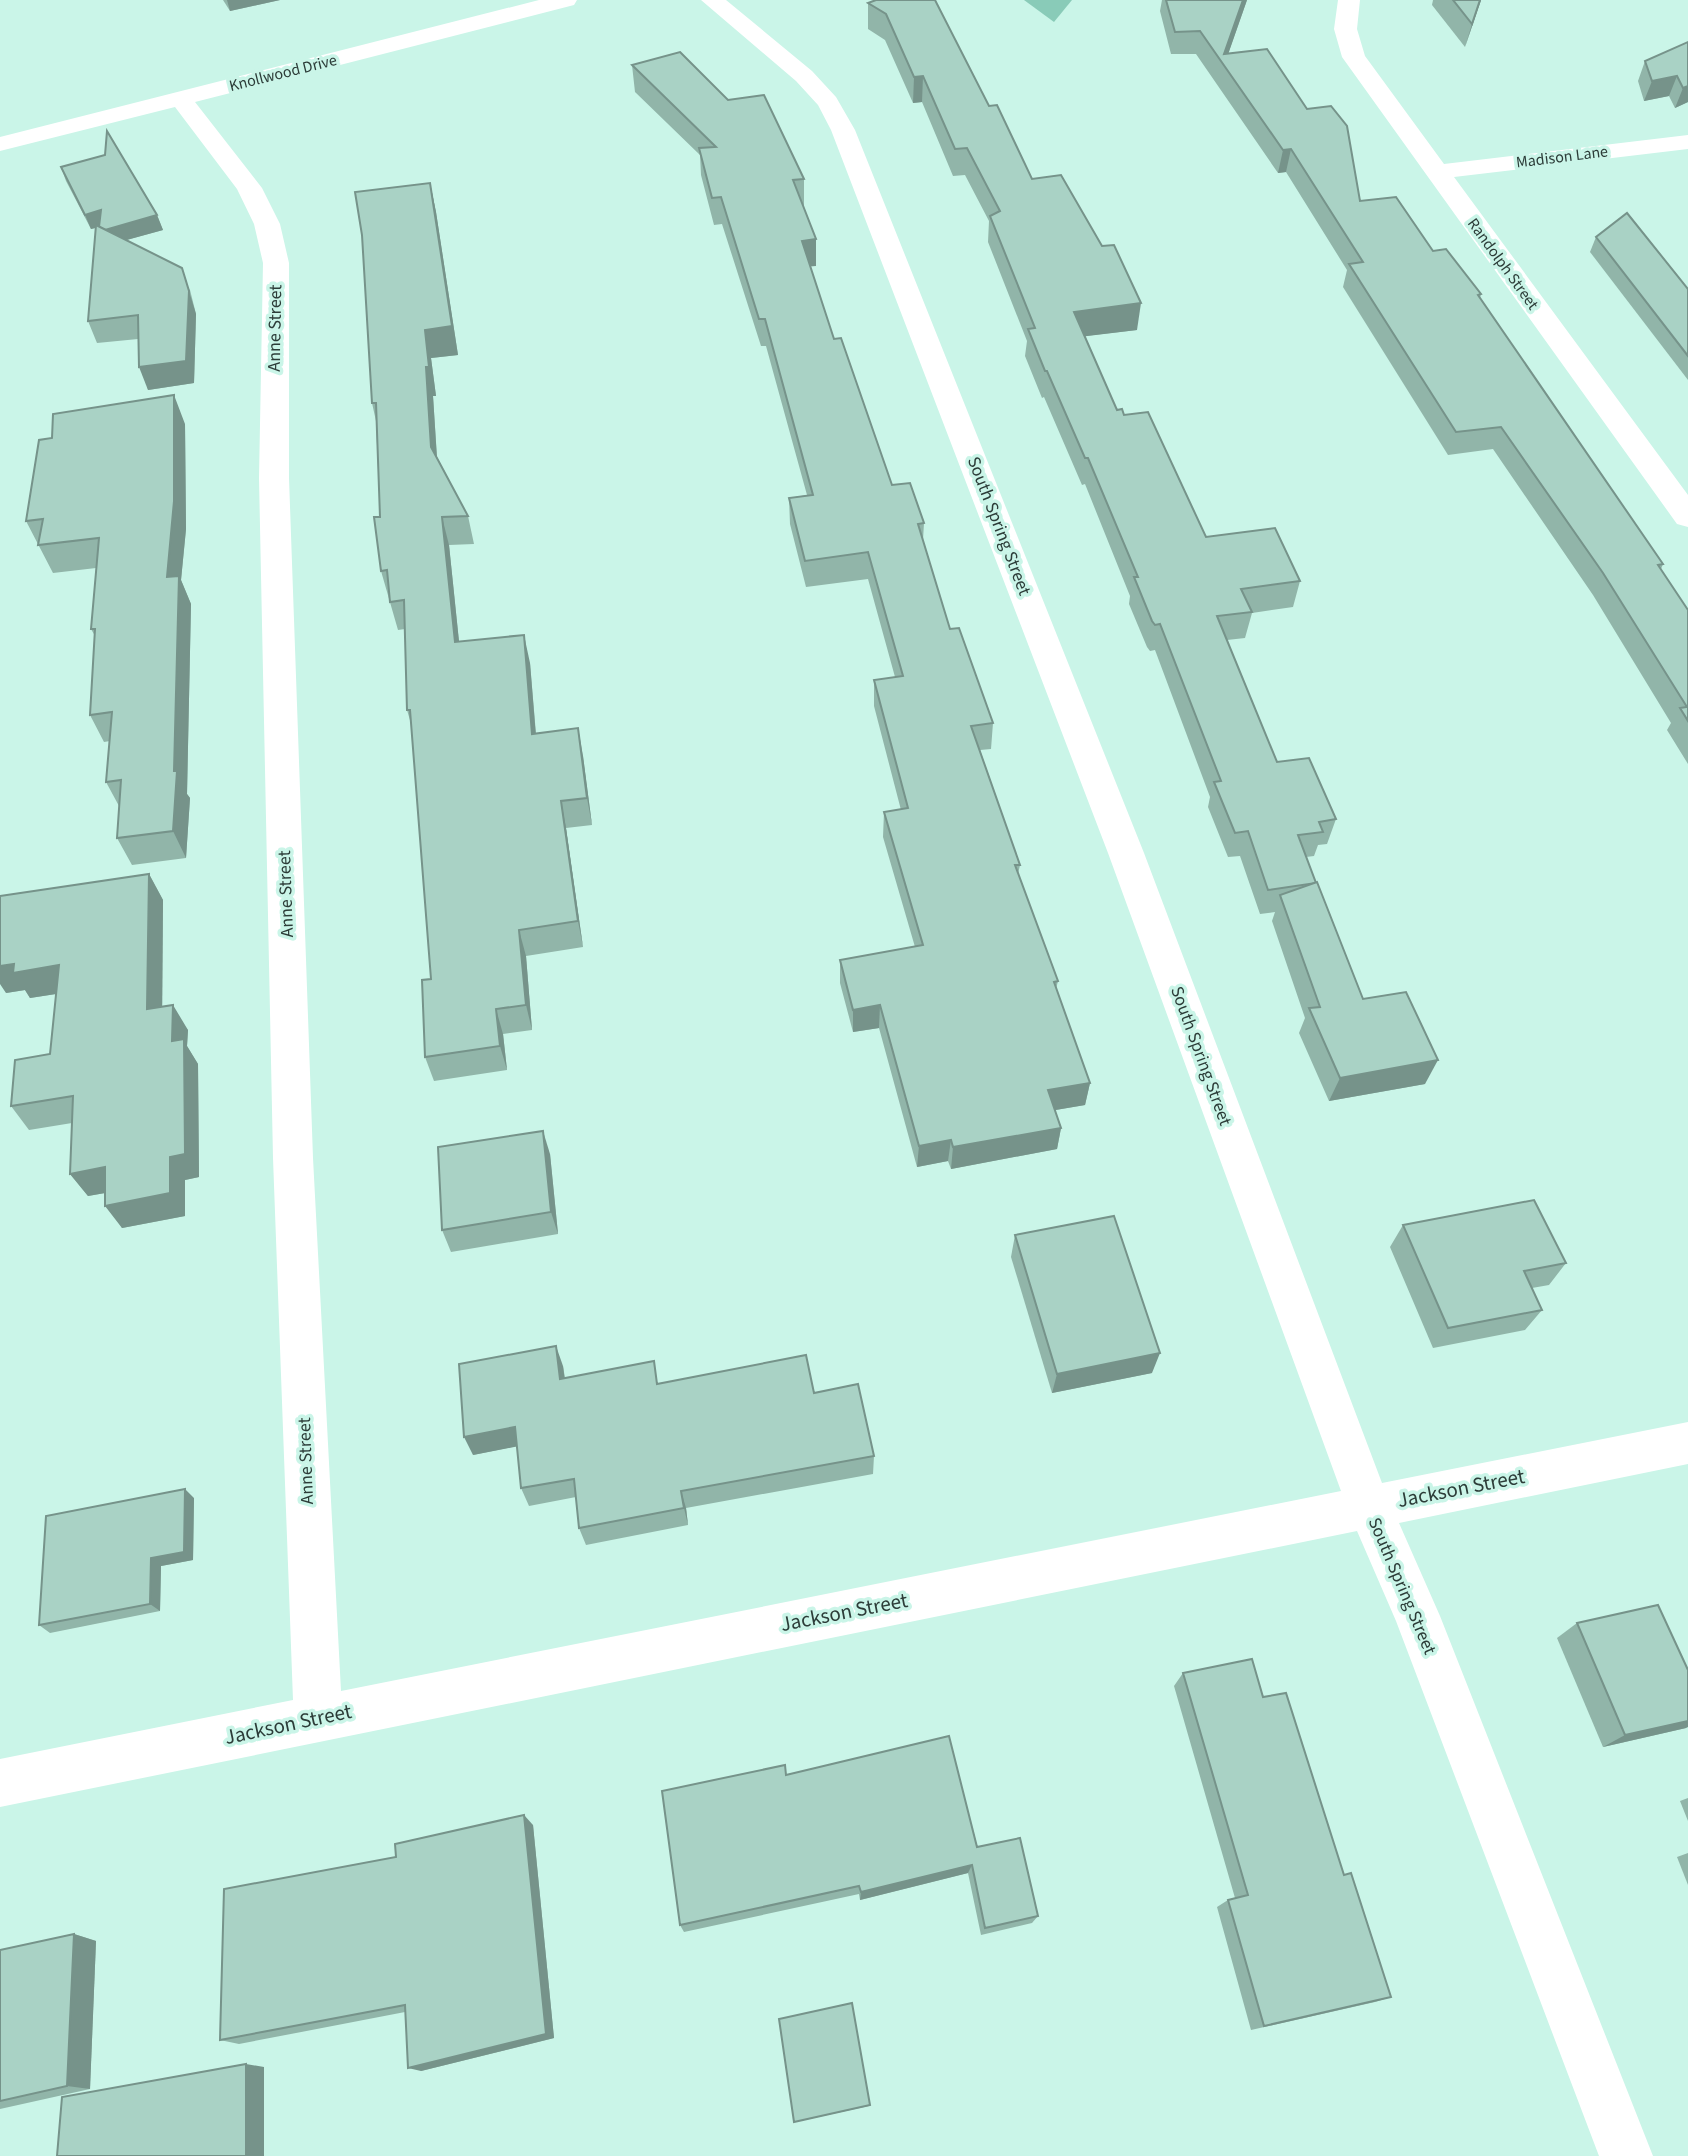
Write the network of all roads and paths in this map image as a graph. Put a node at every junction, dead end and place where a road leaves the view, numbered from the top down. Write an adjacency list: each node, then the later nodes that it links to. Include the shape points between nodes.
1 (566, 0): 4 (street, Knollwood Drive)
2 (712, 0): 10 (street, South Spring Street, via 804,76 828,102 843,130 1121,841)
3 (1349, 0): 7 (street, Randolph Street, via 1344,22 1354,57)
4 (181, 99): 6 (street, Knollwood Drive); 11 (street, Anne Street, via 249,188 267,224 276,263 274,478 293,1158)
5 (1688, 142): 7 (street, Madison Lane)
6 (0, 144)
7 (1436, 172): 8 (street, Randolph Street)
8 (1688, 517)
9 (1688, 1443): 10 (street, Jackson Street)
10 (1369, 1507): 11 (street, Jackson Street); 13 (street, South Spring Street, via 1417,1616)
11 (318, 1718): 12 (street, Jackson Street)
12 (0, 1783)
13 (1626, 2156)

